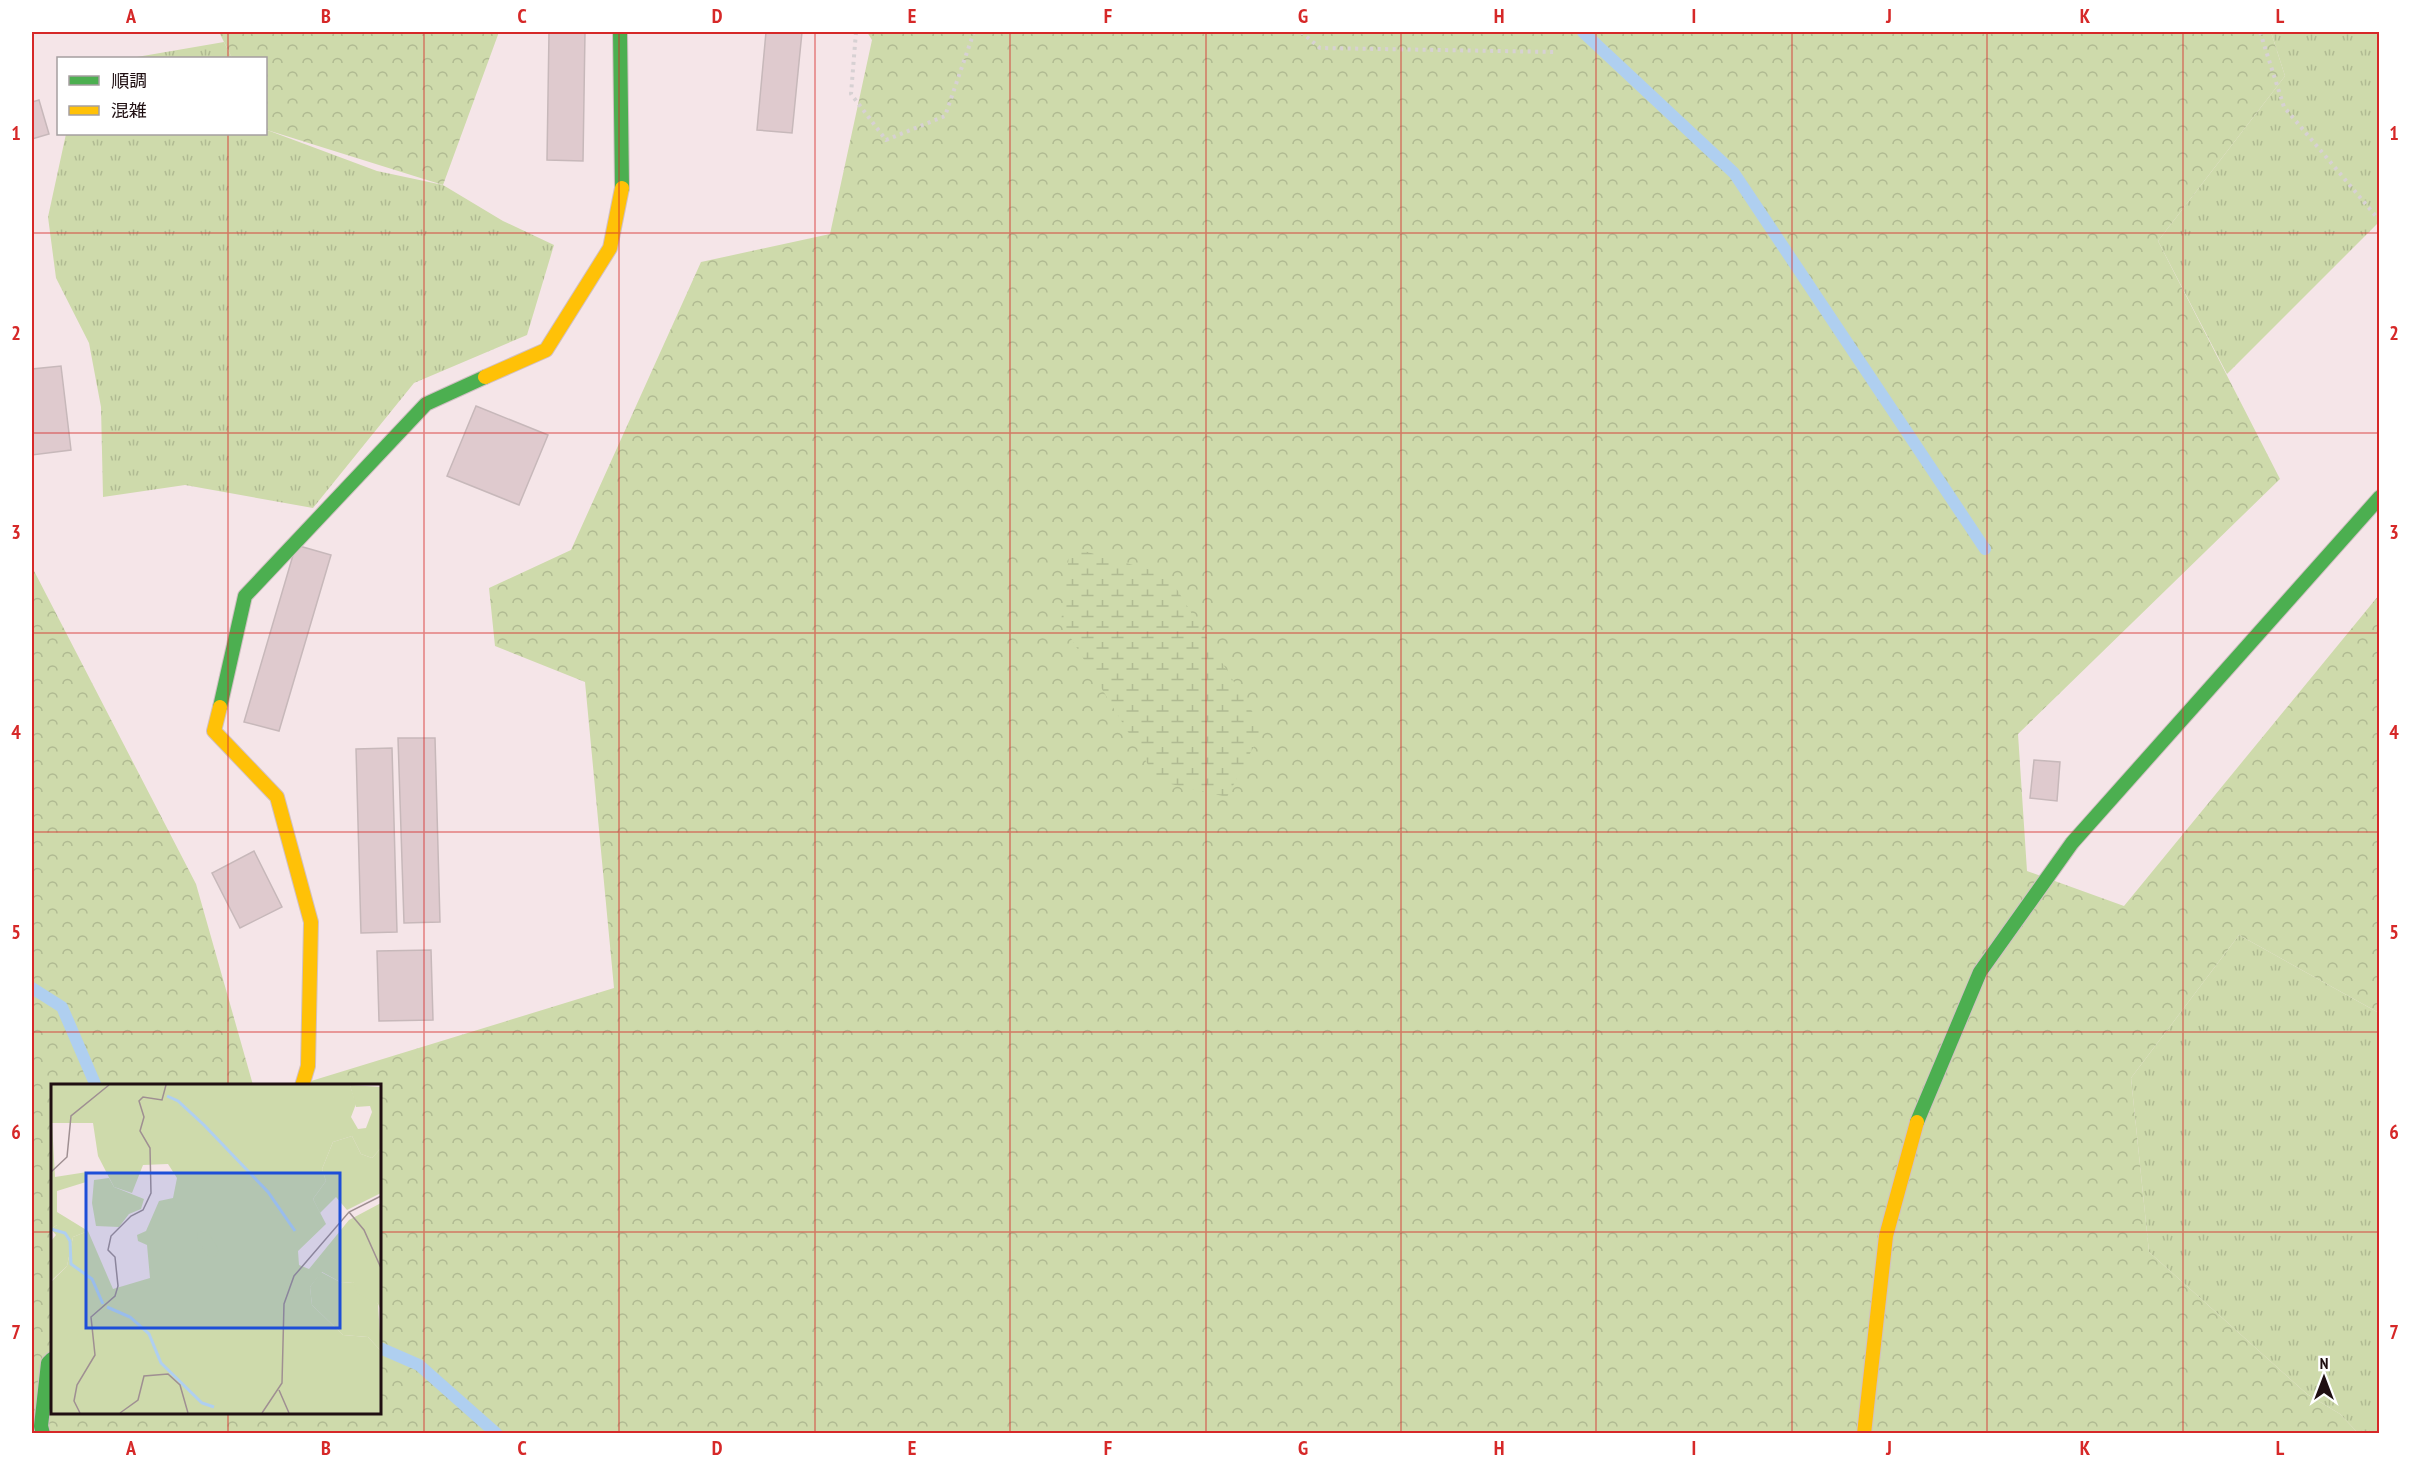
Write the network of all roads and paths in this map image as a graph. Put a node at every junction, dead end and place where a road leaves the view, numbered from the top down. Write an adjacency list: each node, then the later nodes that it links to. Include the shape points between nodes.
1 (620, 32): 9 (street, via 622,185 610,248 546,350 426,404 245,596 214,731 277,798 311,922 308,1066)
2 (856, 32): 3 (path, via 851,94 886,140 945,116)
3 (974, 32)
4 (1301, 32): 6 (path, via 1320,48)
5 (2260, 32): 7 (path, via 2284,108)
6 (1557, 52)
7 (2379, 221)
8 (2379, 497): 12 (street, via 2072,843 1980,972 1920,1112 1886,1236)
9 (303, 1084)
10 (51, 1360): 11 (street)
11 (43, 1434)
12 (1864, 1434)

